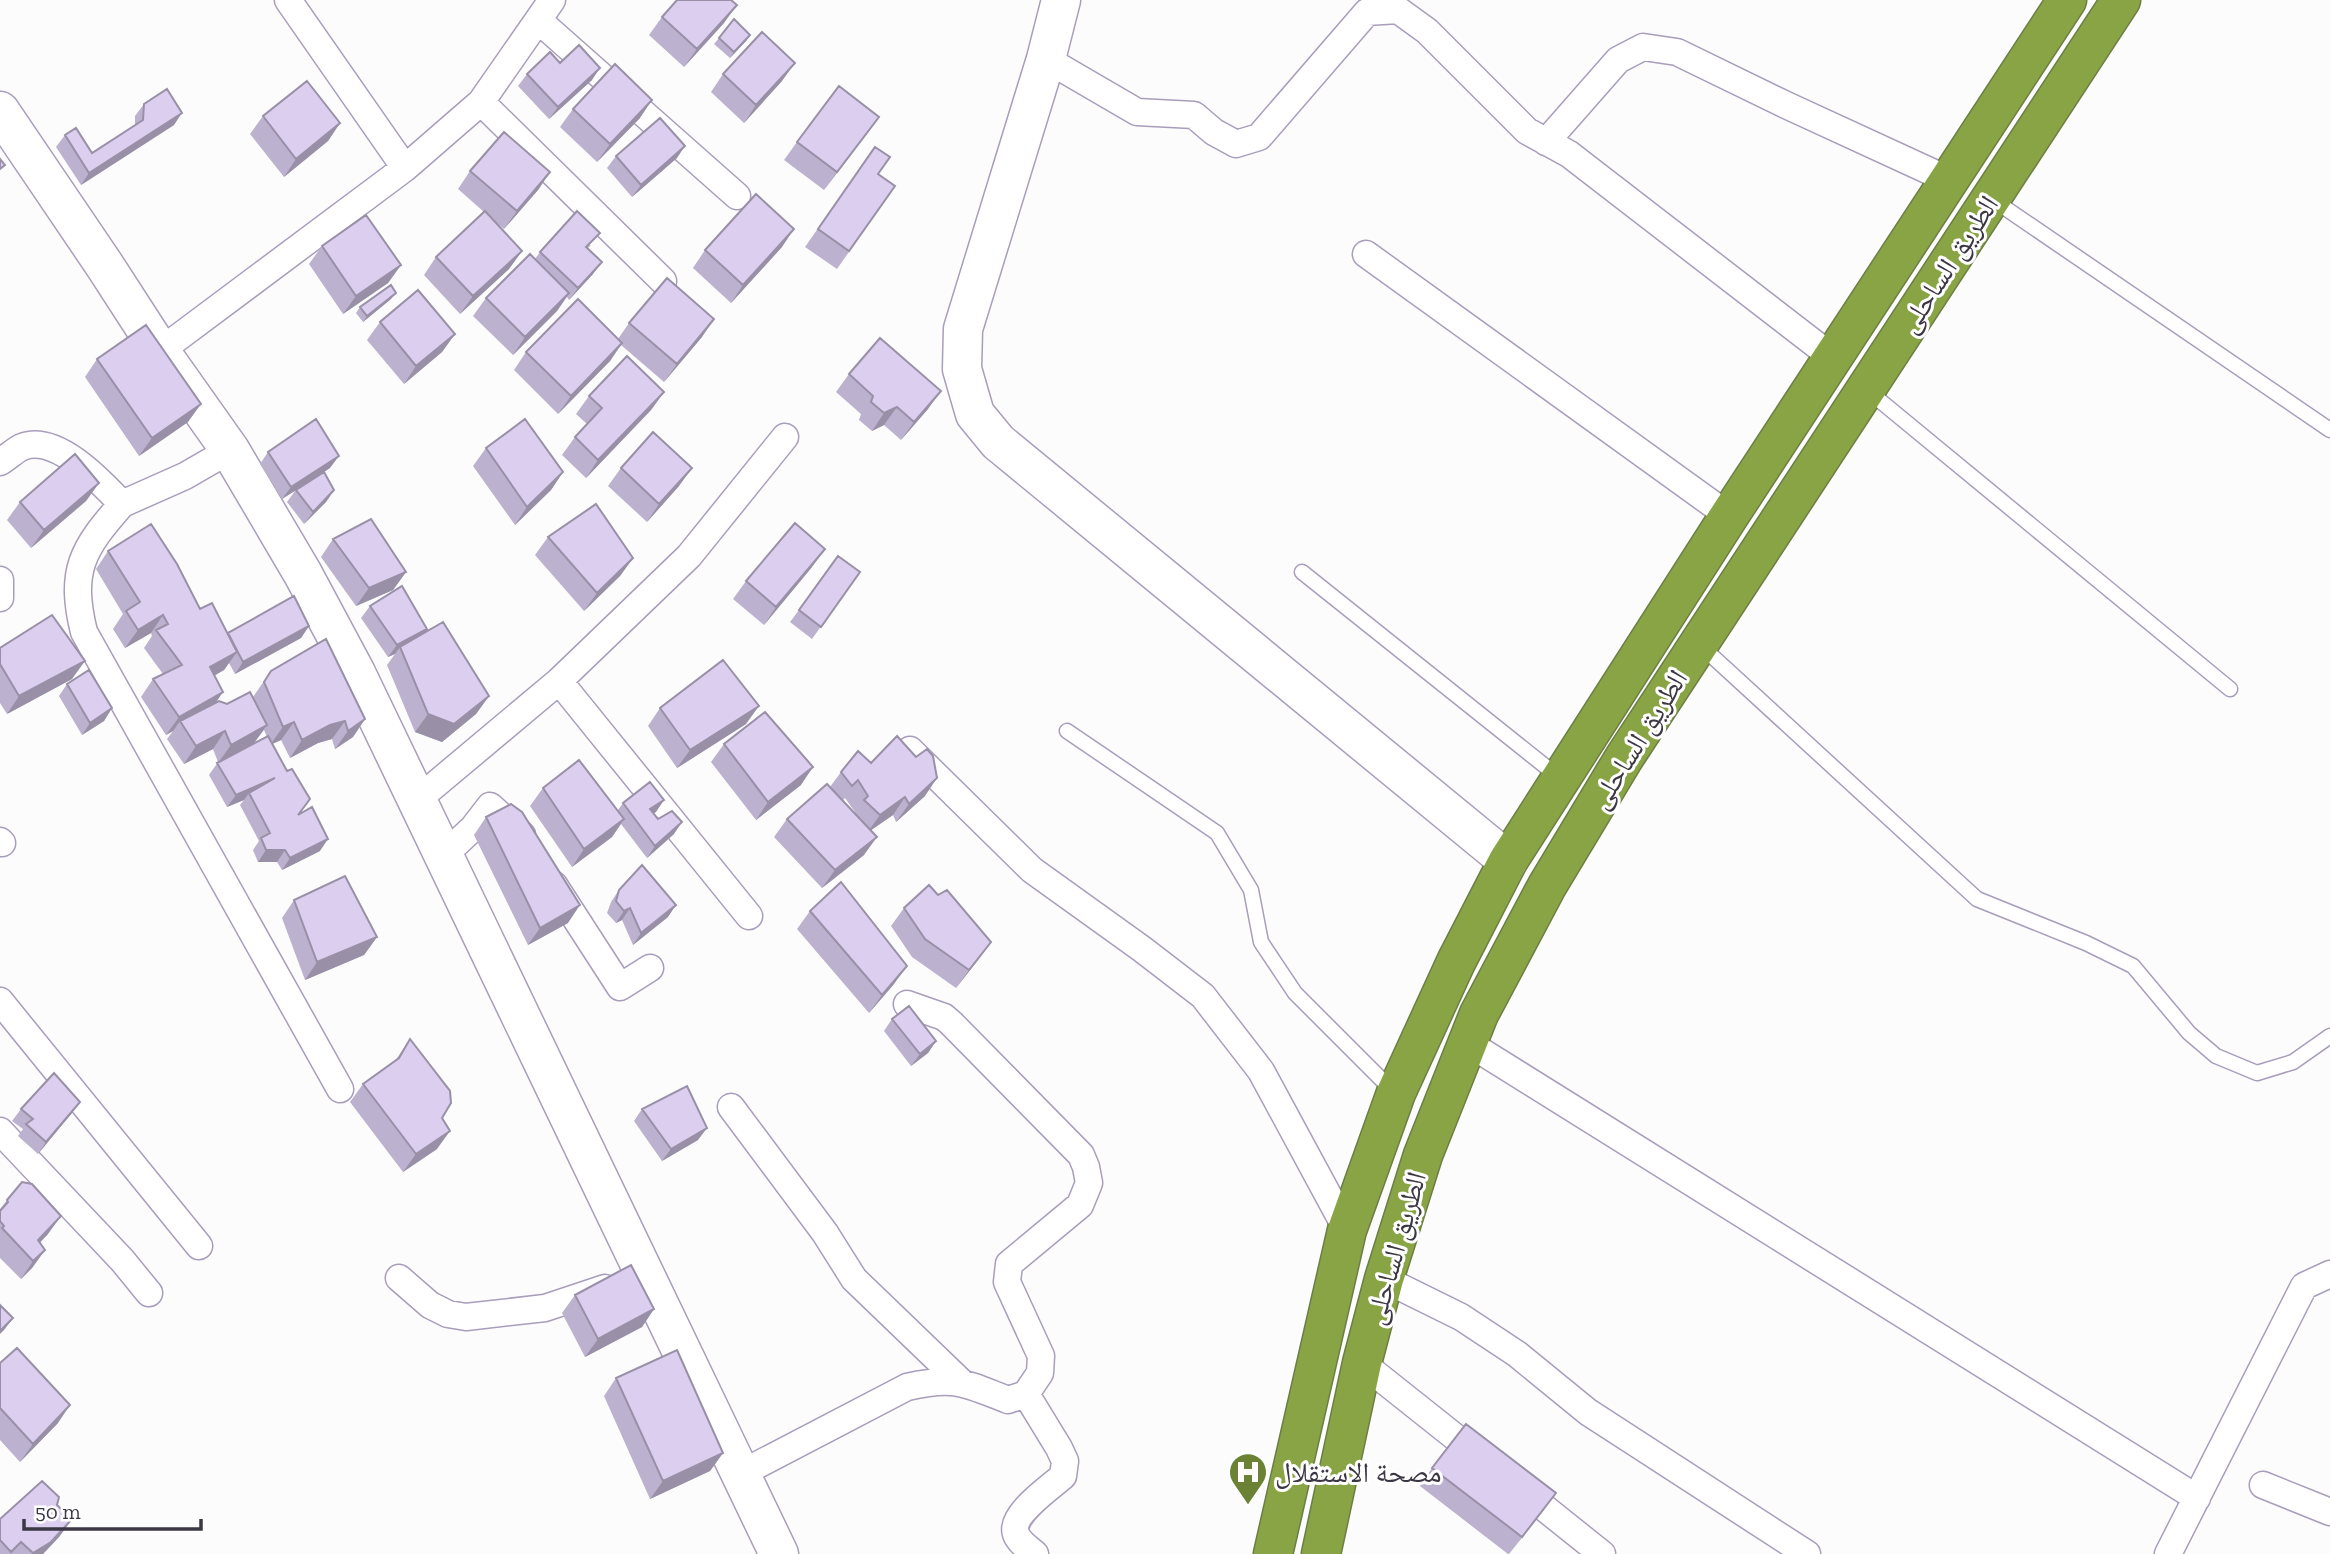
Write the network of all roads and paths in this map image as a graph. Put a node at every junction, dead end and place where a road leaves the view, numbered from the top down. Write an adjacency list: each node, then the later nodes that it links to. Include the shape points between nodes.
1 (288, 0): 10 (street)
2 (1061, 0): 6 (street)
3 (2067, 0): 11 (highway, الطريق الساحلى)
4 (2121, 0): 13 (highway, الطريق الساحلى)
5 (545, 10): 7 (street); 12 (street)
6 (1046, 60): 9 (street, via 1137,112 1194,115 1236,144 1259,137 1367,12 1398,10 1427,32 1527,131); 36 (street, via 963,329 962,369 975,414 998,442)
7 (481, 102): 10 (street); 15 (street)
8 (0, 111): 16 (street)
9 (1546, 142): 11 (street, via 1618,60 1643,47 1677,52); 17 (street, via 1569,154)
10 (405, 168): 16 (street)
11 (1949, 180): 17 (highway, الطريق الساحلى)
12 (737, 197)
13 (1991, 198): 18 (highway, الطريق الساحلى); 19 (lane)
14 (1366, 254): 24 (street)
15 (663, 281)
16 (160, 351): 21 (street)
17 (1832, 357): 24 (highway, الطريق الساحلى)
18 (1866, 389): 28 (highway, الطريق الساحلى); 30 (lane)
19 (2330, 430)
20 (785, 437): 29 (street, via 689,556)
21 (230, 450): 23 (street, via 186,476); 34 (street, via 309,585)
22 (0, 462): 23 (street, via 23,446 49,448 74,458)
23 (122, 504): 43 (street, via 95,534 77,580 84,632)
24 (1729, 516): 33 (highway, الطريق الساحلى)
25 (1302, 572): 33 (lane)
26 (0, 580): 27 (street)
27 (0, 598)
28 (1699, 644): 41 (lane, via 1977,899 2133,966 2189,1033 2217,1056 2257,1073 2293,1062); 42 (highway, الطريق الساحلى, via 1547,886)
29 (559, 681): 34 (street); 37 (street)
30 (2230, 689)
31 (1067, 731): 44 (lane, via 1217,833 1251,890 1261,943 1295,993)
32 (910, 750): 47 (street, via 1032,870 1203,996 1261,1071)
33 (1561, 779): 36 (highway, الطريق الساحلى)
34 (417, 800): 35 (street)
35 (444, 855): 38 (street, via 490,806 520,832 620,987); 49 (street)
36 (1508, 861): 44 (highway, الطريق الساحلى)
37 (748, 916)
38 (650, 968)
39 (0, 1001): 48 (street)
40 (907, 1004): 56 (street, via 951,1023 1081,1155 1086,1167 1089,1183 1080,1205 1009,1264 1007,1282 1041,1356 1040,1373)
41 (2330, 1036)
42 (1468, 1043): 52 (highway, الطريق الساحلى, via 1423,1155); 59 (street)
43 (340, 1089)
44 (1396, 1093): 47 (highway, الطريق الساحلى)
45 (731, 1107): 55 (street, via 854,1279)
46 (0, 1131): 53 (street)
47 (1348, 1230): 63 (highway, الطريق الساحلى)
48 (199, 1246)
49 (643, 1271): 51 (street, via 545,1308 466,1317 430,1305); 57 (street)
50 (2330, 1274): 59 (street, via 2304,1286)
51 (399, 1278)
52 (1384, 1279): 54 (highway, الطريق الساحلى); 66 (street, via 1461,1317 1517,1354 1588,1412)
53 (149, 1293)
54 (1362, 1363): 64 (highway, الطريق الساحلى); 65 (street)
55 (960, 1381): 56 (street, via 1008,1400); 57 (street, via 937,1380 908,1387)
56 (1026, 1394): 62 (street, via 1065,1461 1063,1476 1017,1518 1016,1535)
57 (740, 1474): 61 (street)
58 (2263, 1485): 60 (street)
59 (2197, 1499): 67 (street)
60 (2330, 1512)
61 (779, 1554)
62 (1035, 1554)
63 (1273, 1554)
64 (1321, 1554)
65 (1602, 1554)
66 (1807, 1554)
67 (2168, 1554)

